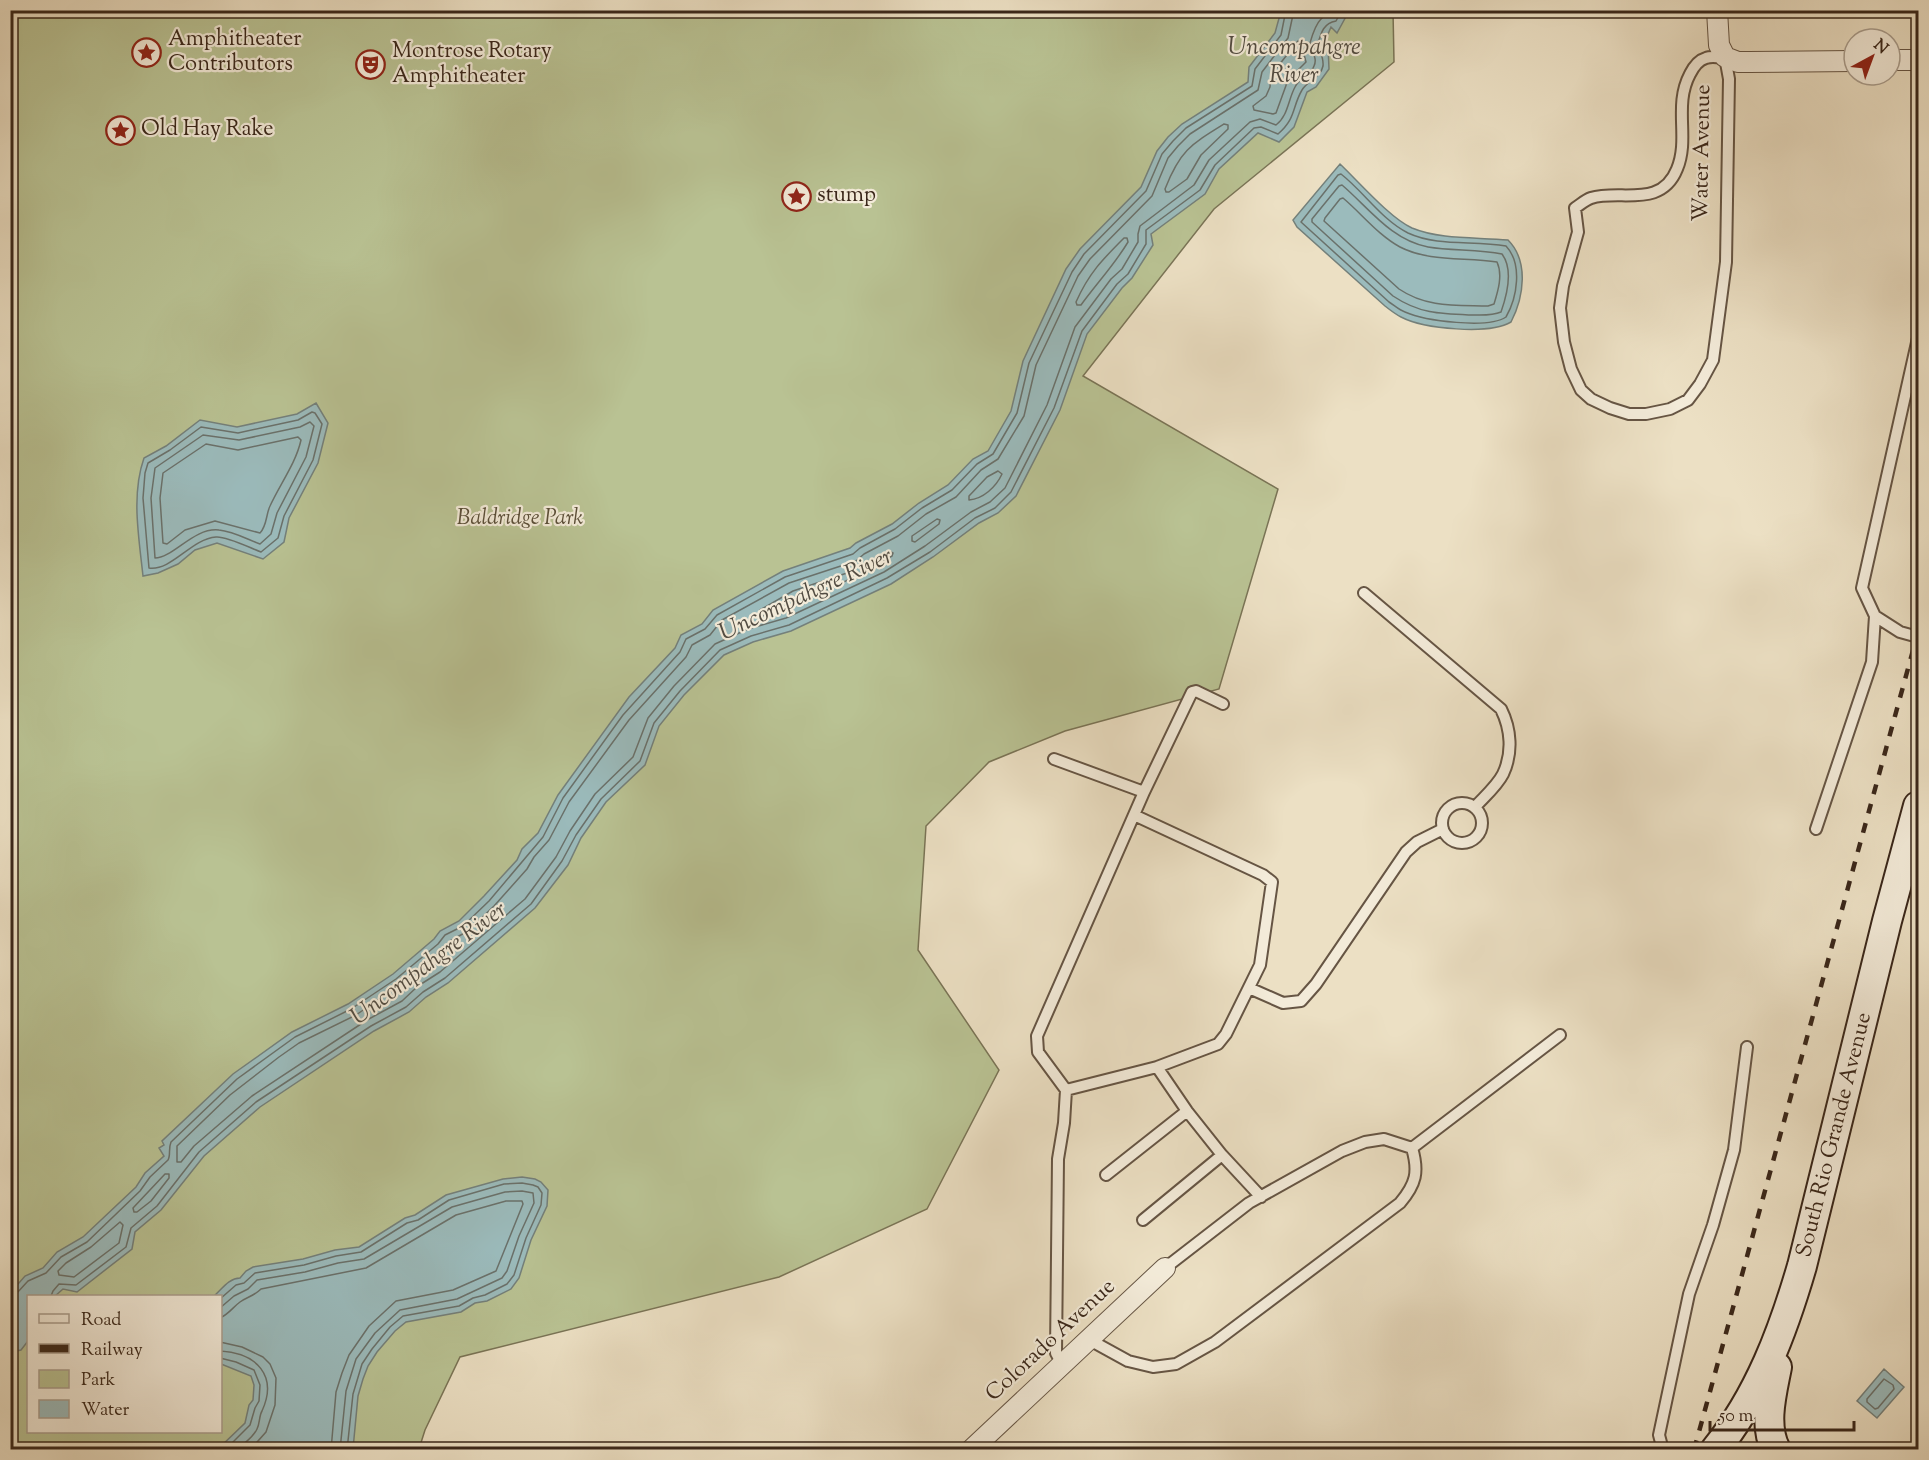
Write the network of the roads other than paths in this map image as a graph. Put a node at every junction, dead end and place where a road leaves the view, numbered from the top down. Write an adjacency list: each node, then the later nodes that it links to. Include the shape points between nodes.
1 (1718, 10): 2 (street, Water Avenue, via 1719,45)
2 (1725, 57): 2 (lane, Water Avenue, via 1729,79 1726,262 1713,360 1688,400 1670,409 1629,414 1590,399 1571,369 1560,308 1578,232 1575,208 1590,198 1658,191 1671,181 1678,168 1685,83 1705,58); 5 (street, via 1738,62)
3 (1902, 60): 4 (street)
4 (1918, 60)
5 (1842, 61)
6 (1918, 338): 8 (lane, via 1862,588)
7 (1364, 593): 14 (lane, via 1501,709 1509,724 1509,754 1502,775)
8 (1875, 616): 9 (lane, via 1900,632); 17 (lane, via 1872,662)
9 (1918, 637)
10 (1223, 704): 12 (lane, via 1192,692)
11 (1054, 759): 12 (lane)
12 (1144, 792): 15 (lane)
13 (1918, 806): 30 (street, South Rio Grande Avenue)
14 (1475, 807): 16 (lane, via 1463,803 1451,806 1443,816); 16 (lane, via 1482,826 1476,838 1456,842)
15 (1134, 815): 18 (lane, via 1272,882 1260,965); 22 (lane, via 1037,1036 1038,1052)
16 (1443, 829): 18 (lane, via 1406,852 1301,1001 1283,1003)
17 (1816, 829)
18 (1249, 988): 21 (lane, via 1218,1044)
19 (1560, 1035): 24 (lane)
20 (1747, 1047): 34 (lane, via 1734,1150 1689,1294 1659,1435)
21 (1157, 1067): 22 (lane); 23 (lane)
22 (1066, 1090): 32 (lane, via 1058,1159 1056,1353)
23 (1187, 1111): 25 (lane); 26 (lane)
24 (1412, 1148): 27 (lane, via 1384,1139 1365,1142); 31 (lane, via 1416,1175 1411,1190 1400,1203 1215,1342 1176,1364 1153,1367 1128,1361)
25 (1222, 1155): 27 (lane); 28 (lane)
26 (1106, 1175)
27 (1260, 1197): 29 (lane)
28 (1143, 1220)
29 (1165, 1268): 31 (street, Colorado Avenue)
30 (1789, 1310): 35 (street, South Rio Grande Avenue, via 1759,1382); 36 (street, via 1769,1419)
31 (1088, 1339): 32 (street, Colorado Avenue)
32 (1062, 1364): 33 (street, Colorado Avenue)
33 (971, 1449)
34 (1663, 1449)
35 (1716, 1449)
36 (1776, 1449)

